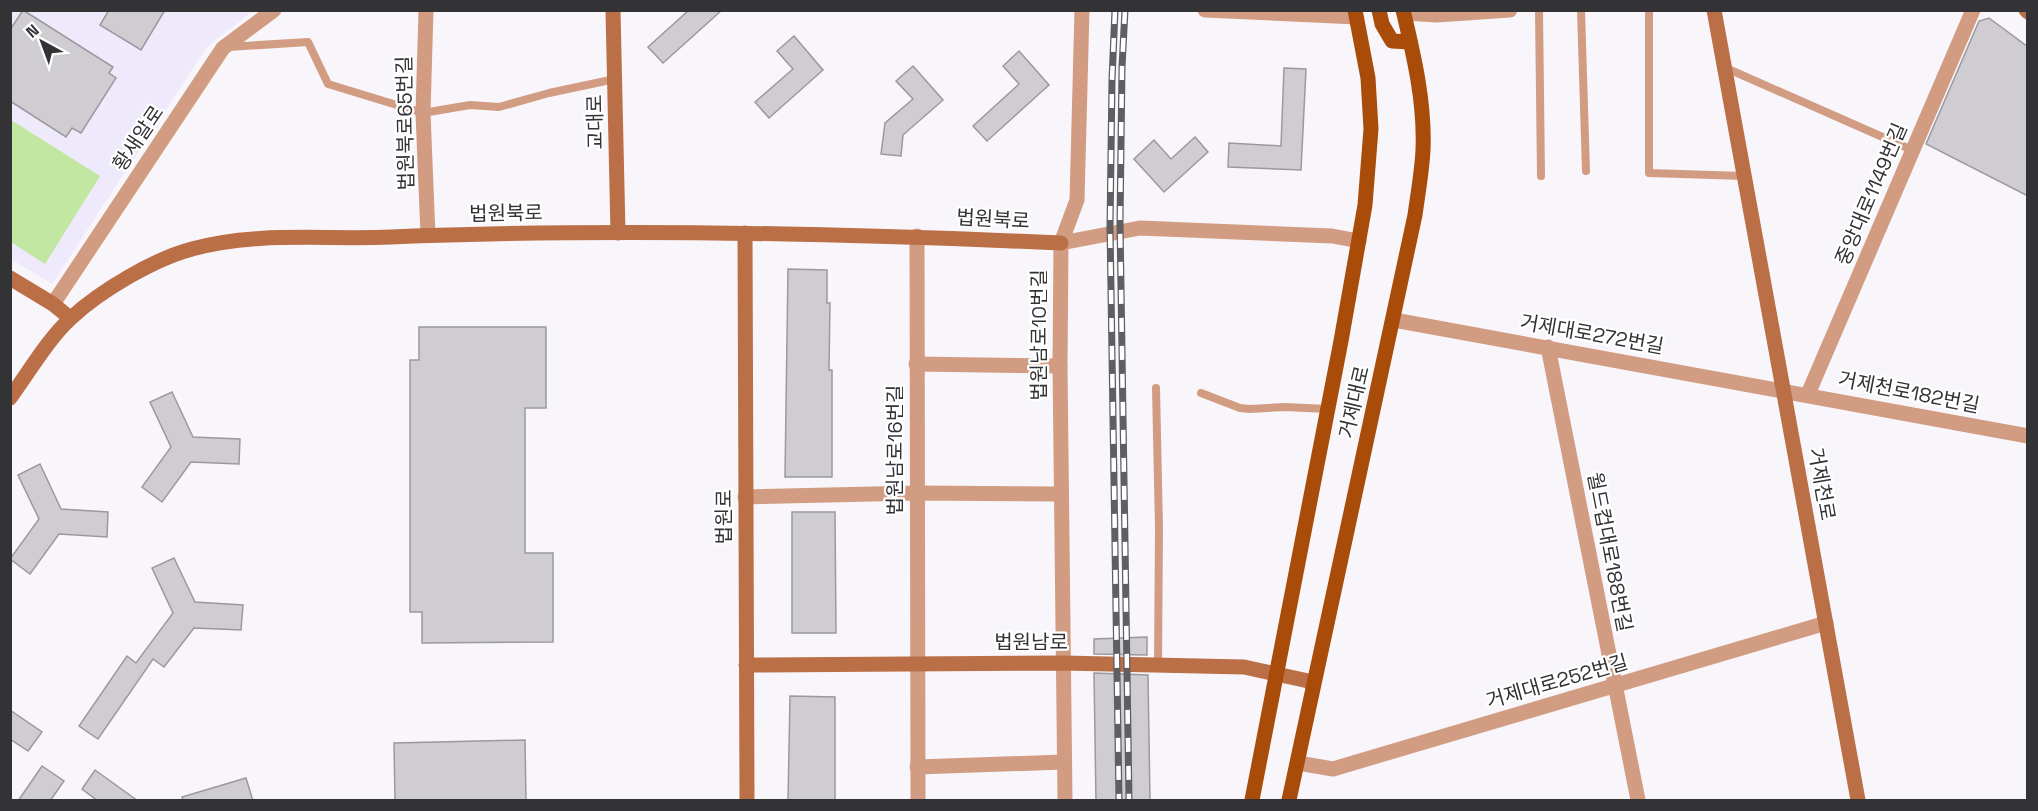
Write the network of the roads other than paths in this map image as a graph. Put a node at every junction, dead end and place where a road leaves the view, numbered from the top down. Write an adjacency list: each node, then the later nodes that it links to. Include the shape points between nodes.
1 (274, 10): 16 (street, 황새알로)
2 (426, 10): 19 (street, 법원북로65번길)
3 (613, 10): 18 (main road, 교대로)
4 (1083, 10): 29 (street, 법원남로10번길, via 1077,200)
5 (1205, 10): 14 (street)
6 (1379, 10): 15 (main road, via 1392,41)
7 (1510, 10): 13 (street, via 1437,15)
8 (1539, 10): 22 (lane)
9 (1581, 10): 21 (lane)
10 (1649, 10): 23 (lane, via 1649,173)
11 (1714, 10): 17 (main road, 거제천로)
12 (1973, 10): 20 (street, 중앙대로1149번길)
13 (1403, 12): 15 (main road, 거제대로)
14 (1356, 14): 28 (main road, 거제대로, via 1368,78 1371,129)
15 (1410, 42): 33 (main road, 거제대로, via 1417,71 1423,148 1415,215)
16 (223, 48): 19 (lane, via 308,42 327,84); 31 (street, 황새알로)
17 (1724, 67): 20 (lane); 23 (main road, 거제천로)
18 (615, 79): 19 (lane, via 499,107 470,105); 24 (main road, 교대로)
19 (423, 113): 26 (street, 법원북로65번길)
20 (1912, 150): 40 (street, 중앙대로1149번길)
21 (1586, 171)
22 (1541, 176)
23 (1744, 176): 38 (main road, 거제천로)
24 (618, 233): 25 (main road, 법원북로); 26 (main road, 법원북로)
25 (744, 233): 27 (main road, 법원북로); 46 (main road, 법원로)
26 (428, 235): 32 (main road, 법원북로, via 242,239 190,249 147,267)
27 (917, 236): 29 (main road, 법원북로); 35 (street, 법원남로16번길)
28 (1359, 241): 29 (street, via 1332,236 1140,228); 42 (main road, 거제대로)
29 (1061, 243): 36 (street, 법원남로10번길)
30 (10, 278): 31 (main road)
31 (53, 304): 32 (main road)
32 (70, 318): 41 (main road, 법원북로)
33 (1394, 320): 34 (street, 거제대로272번길); 53 (main road, 거제대로)
34 (1548, 347): 38 (street, 거제대로272번길); 54 (street, 월드컵대로188번길)
35 (916, 364): 36 (street); 44 (street, 법원남로16번길)
36 (1060, 366): 45 (street, 법원남로10번길)
37 (1156, 388): 51 (lane)
38 (1783, 390): 40 (street, 거제천로182번길); 47 (main road, 거제천로)
39 (1201, 393): 42 (lane, via 1250,410)
40 (1808, 394): 43 (street, 거제천로182번길)
41 (10, 398)
42 (1327, 409): 52 (main road, 거제대로)
43 (2028, 436)
44 (917, 493): 45 (street); 46 (street); 49 (street, 법원남로16번길)
45 (1061, 494): 48 (street, 법원남로10번길)
46 (745, 497): 50 (main road, 법원로)
47 (1826, 623): 54 (street, 거제대로252번길); 64 (main road, 거제천로)
48 (1063, 663): 49 (main road, 법원남로); 51 (main road, 법원남로); 55 (street, 법원남로10번길)
49 (917, 664): 50 (main road, 법원남로); 57 (street, 법원남로16번길)
50 (746, 665): 58 (main road, 법원로)
51 (1158, 665): 52 (main road, 법원남로, via 1244,667)
52 (1275, 672): 53 (main road, 법원남로); 61 (main road, 거제대로)
53 (1313, 682): 56 (main road, 거제대로)
54 (1616, 686): 56 (street, 거제대로252번길, via 1333,769); 63 (street, 월드컵대로188번길)
55 (1064, 762): 57 (street); 60 (street, 법원남로10번길)
56 (1298, 763): 62 (main road, 거제대로)
57 (917, 767): 59 (street, 법원남로16번길)
58 (747, 801)
59 (918, 801)
60 (1065, 801)
61 (1252, 801)
62 (1289, 801)
63 (1638, 801)
64 (1858, 801)

